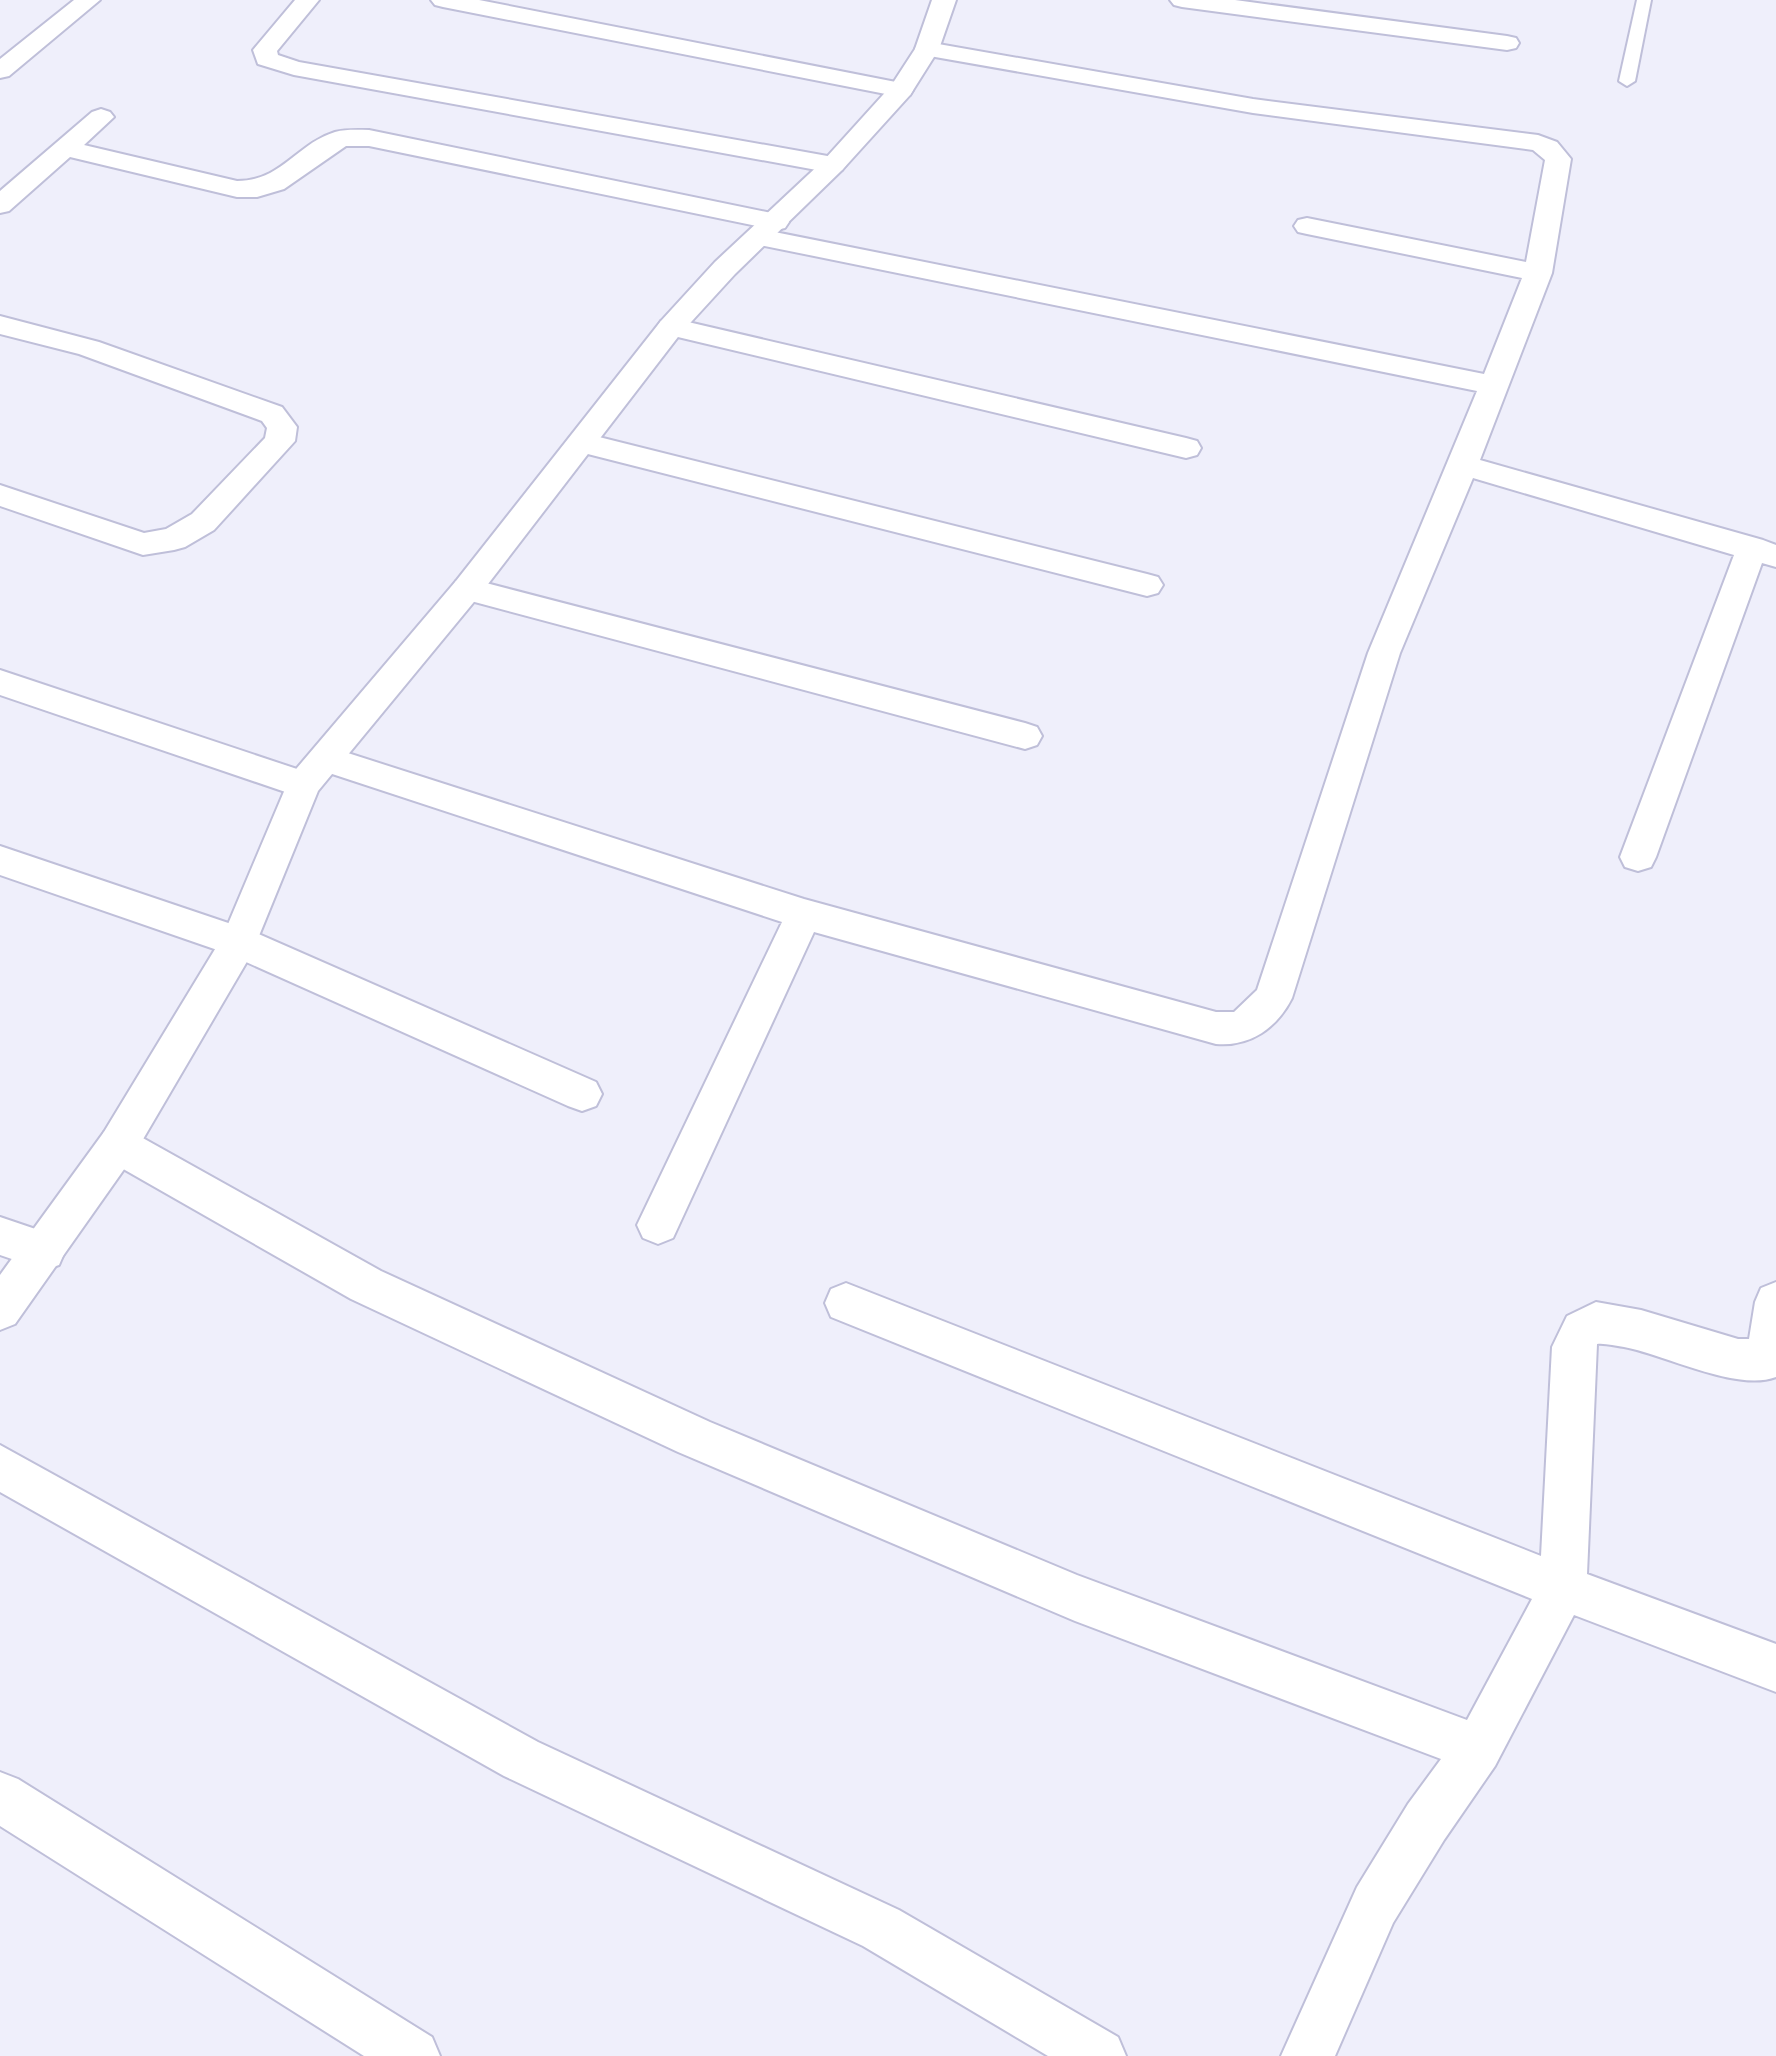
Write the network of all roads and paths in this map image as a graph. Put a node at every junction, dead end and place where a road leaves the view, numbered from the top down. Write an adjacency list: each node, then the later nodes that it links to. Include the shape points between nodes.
1 (88, 0): 9 (street)
2 (307, 0): 14 (street, via 265,50 267,59 294,68)
3 (443, 0): 11 (street)
4 (944, 0): 8 (street)
5 (1182, 0): 7 (street)
6 (1644, 0): 10 (lane)
7 (1507, 43)
8 (928, 48): 11 (street); 18 (street, via 1253,106 1538,143 1558,159)
9 (0, 71)
10 (1627, 81)
11 (901, 90): 14 (street)
12 (101, 117): 13 (street)
13 (64, 148): 15 (street); 17 (street, via 247,189 275,183 341,138 369,138)
14 (833, 165): 17 (street)
15 (0, 205)
16 (1307, 226): 18 (street)
17 (768, 229): 20 (street, via 724,268); 21 (street)
18 (1538, 273): 21 (street)
19 (0, 325): 25 (street, via 89,348 259,409 272,414 282,427 280,441 203,522 174,539 143,544)
20 (671, 327): 22 (street); 23 (street)
21 (1493, 385): 24 (street)
22 (583, 443): 27 (street); 28 (street)
23 (1186, 448)
24 (1463, 465): 26 (street); 35 (street, via 1384,653 1273,998 1251,1023 1231,1030 1216,1028)
25 (0, 495)
26 (1764, 552): 33 (street)
27 (1147, 585)
28 (467, 589): 30 (street); 31 (street)
29 (0, 682): 32 (street)
30 (1025, 736)
31 (326, 759): 32 (street); 35 (street)
32 (303, 785): 36 (street)
33 (1638, 857)
34 (0, 860): 36 (street)
35 (804, 914): 39 (street)
36 (239, 942): 37 (street); 38 (street)
37 (582, 1094)
38 (118, 1145): 41 (street); 49 (street, via 366,1285 694,1437 1075,1598)
39 (657, 1225)
40 (0, 1236): 41 (street)
41 (44, 1251): 44 (street)
42 (1776, 1302): 45 (street)
43 (846, 1303): 47 (street)
44 (0, 1310)
45 (1772, 1361): 47 (street, via 1738,1360 1641,1330 1597,1322 1582,1330 1574,1347)
46 (0, 1467): 52 (street, via 522,1759 881,1928)
47 (1563, 1588): 48 (street); 49 (street)
48 (1776, 1668)
49 (1478, 1749): 53 (street, via 1375,1905)
50 (0, 1797): 51 (street)
51 (413, 2056)
52 (1099, 2056)
53 (1308, 2056)

